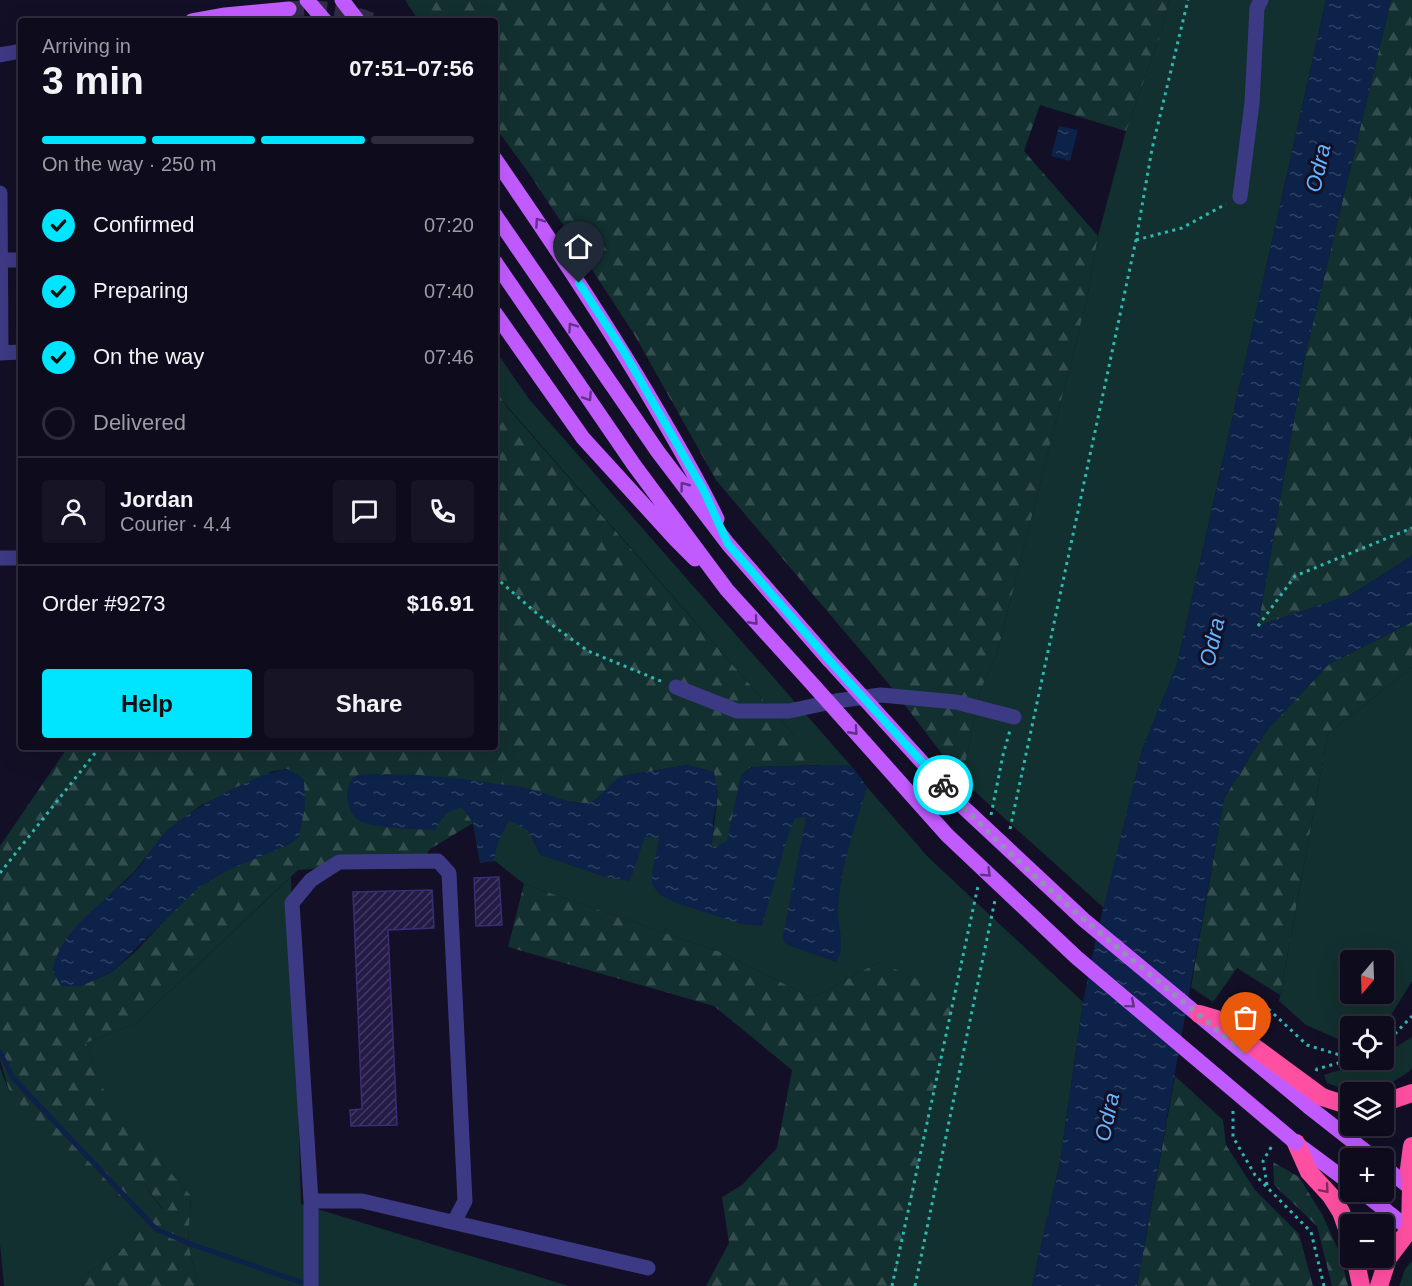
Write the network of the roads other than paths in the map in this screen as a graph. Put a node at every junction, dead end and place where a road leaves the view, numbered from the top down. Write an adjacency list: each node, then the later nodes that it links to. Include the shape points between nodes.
1 (307, 0): 6 (main road, bridge)
2 (342, 0): 7 (main road, bridge)
3 (1261, 0): 12 (street, via 1257,8 1252,103)
4 (289, 9): 5 (main road)
5 (208, 18)
6 (322, 18)
7 (356, 18)
8 (18, 52): 9 (street)
9 (0, 55)
10 (498, 163): 20 (main road, one-way to 10, via 704,491 624,352)
11 (0, 193): 14 (street)
12 (1240, 197)
13 (498, 219): 20 (main road, one-way to 13, via 658,452)
14 (1, 260): 15 (street); 19 (street)
15 (18, 260)
16 (498, 266): 23 (main road, one-way to 23, via 634,465)
17 (498, 317): 23 (main road, via 583,438)
18 (18, 352): 19 (street)
19 (1, 353)
20 (728, 544): 26 (main road, bridge, via 962,806 1084,920)
21 (0, 558): 22 (street)
22 (18, 558)
23 (727, 590): 31 (main road, one-way to 31, bridge, via 947,835 1076,957)
24 (676, 687): 25 (street, via 737,711 789,711 881,695 956,702)
25 (1014, 717)
26 (1199, 1014): 29 (highway, bridge, via 1216,1019)
27 (1412, 1093): 28 (highway)
28 (1394, 1099)
29 (1316, 1102): 30 (highway); 33 (main road)
30 (1340, 1105)
31 (1296, 1143): 35 (main road); 39 (highway, one-way to 39, via 1309,1172)
32 (1412, 1146): 36 (highway)
33 (1364, 1148)
34 (1394, 1174): 36 (main road)
35 (1340, 1176)
36 (1412, 1188): 41 (highway)
37 (310, 1201): 40 (street, via 362,1200); 40 (street, via 292,903 311,880 339,862 438,861 449,873 464,1178 465,1201); 44 (street)
38 (1375, 1202): 41 (main road)
39 (1342, 1214)
40 (454, 1222): 42 (street)
41 (1411, 1230): 46 (highway, via 1388,1258)
42 (648, 1268)
43 (1357, 1268): 45 (highway)
44 (310, 1280)
45 (1361, 1286)
46 (1380, 1286)

